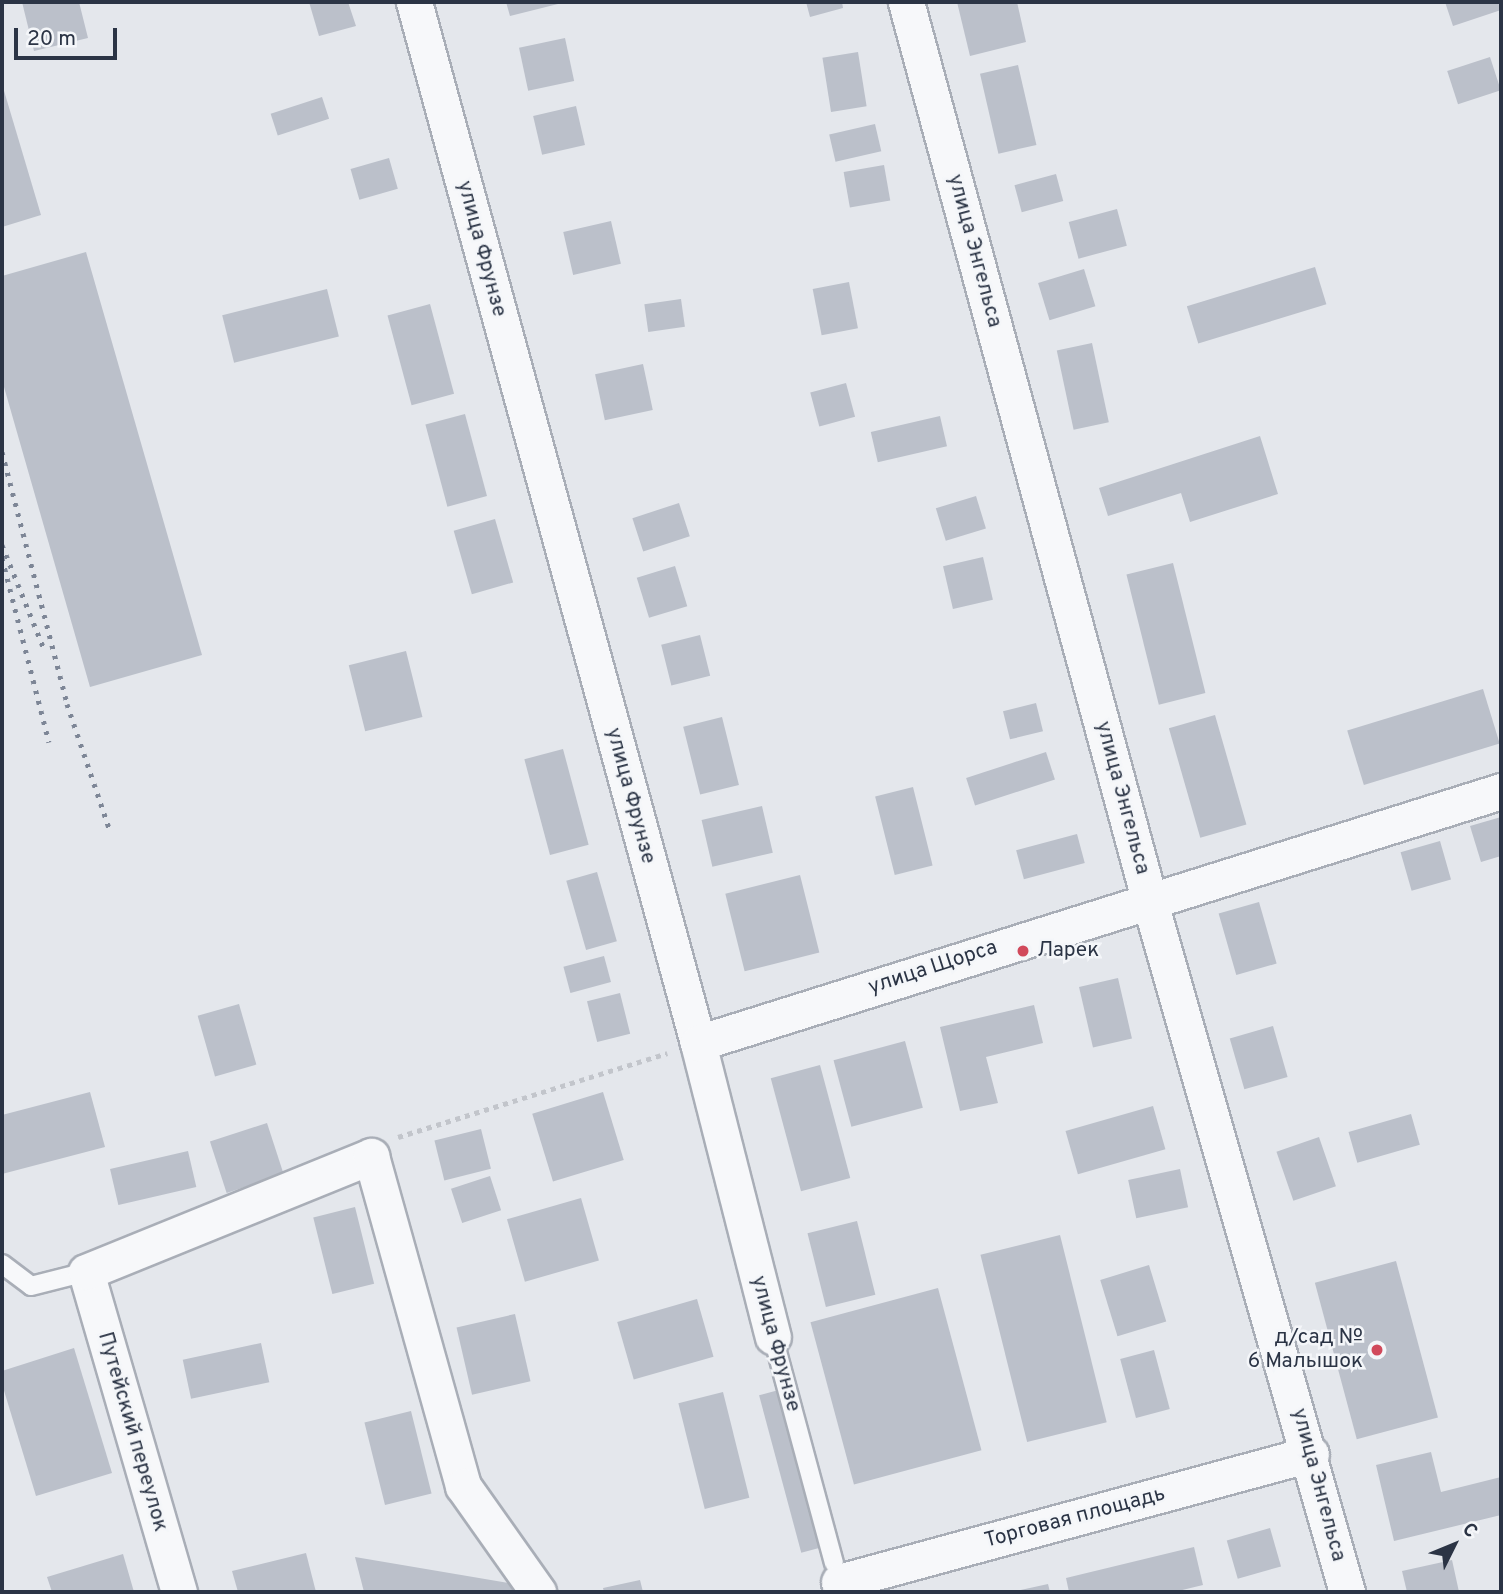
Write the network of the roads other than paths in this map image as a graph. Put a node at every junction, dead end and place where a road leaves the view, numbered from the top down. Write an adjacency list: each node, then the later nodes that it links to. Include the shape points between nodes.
1 (414, 2): 5 (street, улица Фрунзе)
2 (906, 2): 4 (street, улица Энгельса)
3 (1501, 791): 4 (street, улица Щорса)
4 (1149, 899): 5 (street, улица Щорса); 9 (street, улица Энгельса)
5 (698, 1043): 8 (street, улица Фрунзе)
6 (2, 1264): 7 (lane, via 31,1286)
7 (86, 1272): 11 (street, Путейский переулок); 12 (street, via 371,1156 463,1486)
8 (773, 1336): 10 (lane, улица Фрунзе)
9 (1311, 1454): 10 (street, Торговая площадь); 13 (street, улица Энгельса)
10 (839, 1579)
11 (179, 1592)
12 (538, 1592)
13 (1347, 1592)

